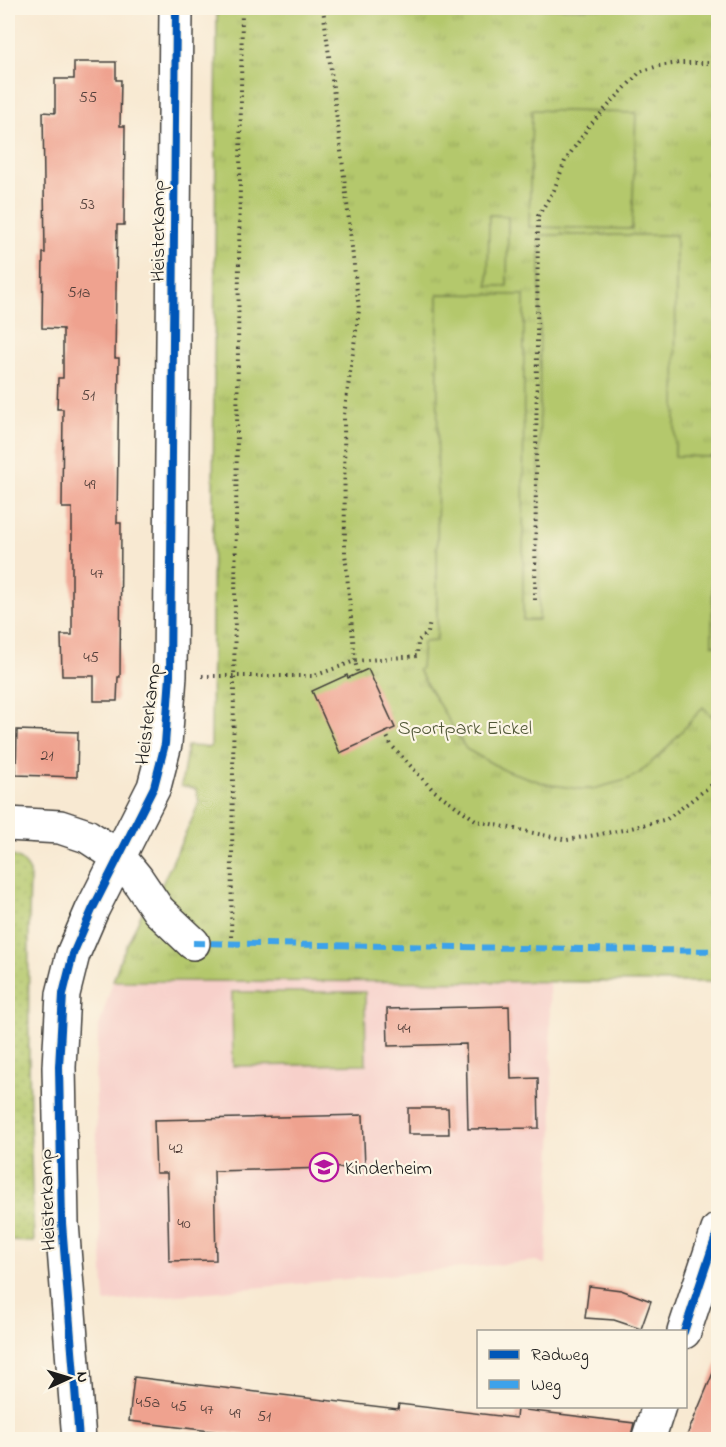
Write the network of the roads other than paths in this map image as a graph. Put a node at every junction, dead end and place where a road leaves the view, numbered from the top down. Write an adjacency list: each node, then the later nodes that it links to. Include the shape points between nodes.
1 (176, 8): 3 (street, Heisterkamp, via 170,693 165,744 154,787)
2 (8, 824): 3 (street, via 60,827 87,836)
3 (119, 857): 4 (street, via 158,910); 8 (street, Heisterkamp, via 73,954 63,994 58,1067 62,1223)
4 (193, 943)
5 (718, 1230): 6 (street)
6 (685, 1330)
7 (659, 1408): 9 (street)
8 (79, 1440)
9 (648, 1440)

